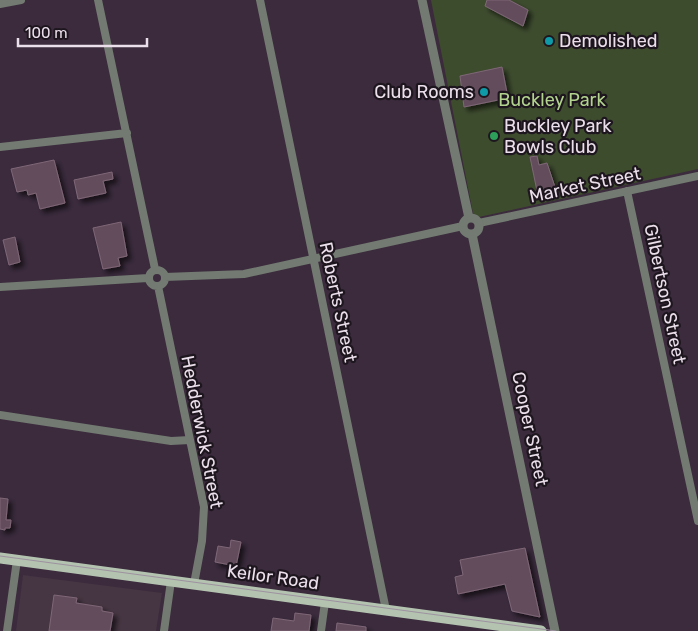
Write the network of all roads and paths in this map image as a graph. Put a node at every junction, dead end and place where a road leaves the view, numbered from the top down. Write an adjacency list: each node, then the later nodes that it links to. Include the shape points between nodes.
1 (21, 0): 5 (street)
2 (98, 0): 6 (street)
3 (260, 0): 14 (street, Roberts Street)
4 (422, 0): 10 (street)
5 (0, 4)
6 (127, 133): 7 (street); 15 (street)
7 (0, 147)
8 (698, 176): 9 (street, Market Street)
9 (627, 191): 11 (street, Market Street); 22 (street, Gilbertson Street)
10 (469, 218): 11 (street); 12 (street)
11 (479, 223): 13 (street, via 477,231)
12 (462, 226): 13 (street, via 465,232); 14 (street)
13 (472, 234): 34 (street, Cooper Street)
14 (314, 258): 16 (street, via 244,274); 28 (street, Roberts Street)
15 (155, 269): 16 (street, via 162,271); 17 (street)
16 (165, 277): 18 (street)
17 (148, 278): 18 (street, via 150,283); 19 (street)
18 (158, 286): 21 (street, Hedderwick Street)
19 (0, 287)
20 (0, 415): 21 (street)
21 (190, 440): 26 (street, Hedderwick Street, via 204,515)
22 (698, 521)
23 (0, 558): 24 (main road, Keilor Road)
24 (17, 560): 25 (main road, Keilor Road); 30 (street)
25 (171, 581): 26 (main road, Keilor Road); 31 (street)
26 (194, 584): 27 (main road, Keilor Road)
27 (325, 602): 28 (main road, Keilor Road); 32 (street)
28 (386, 610): 29 (main road, Keilor Road)
29 (478, 627): 33 (main road, Keilor Road)
30 (8, 631)
31 (164, 631)
32 (320, 631)
33 (541, 631)
34 (555, 631)

